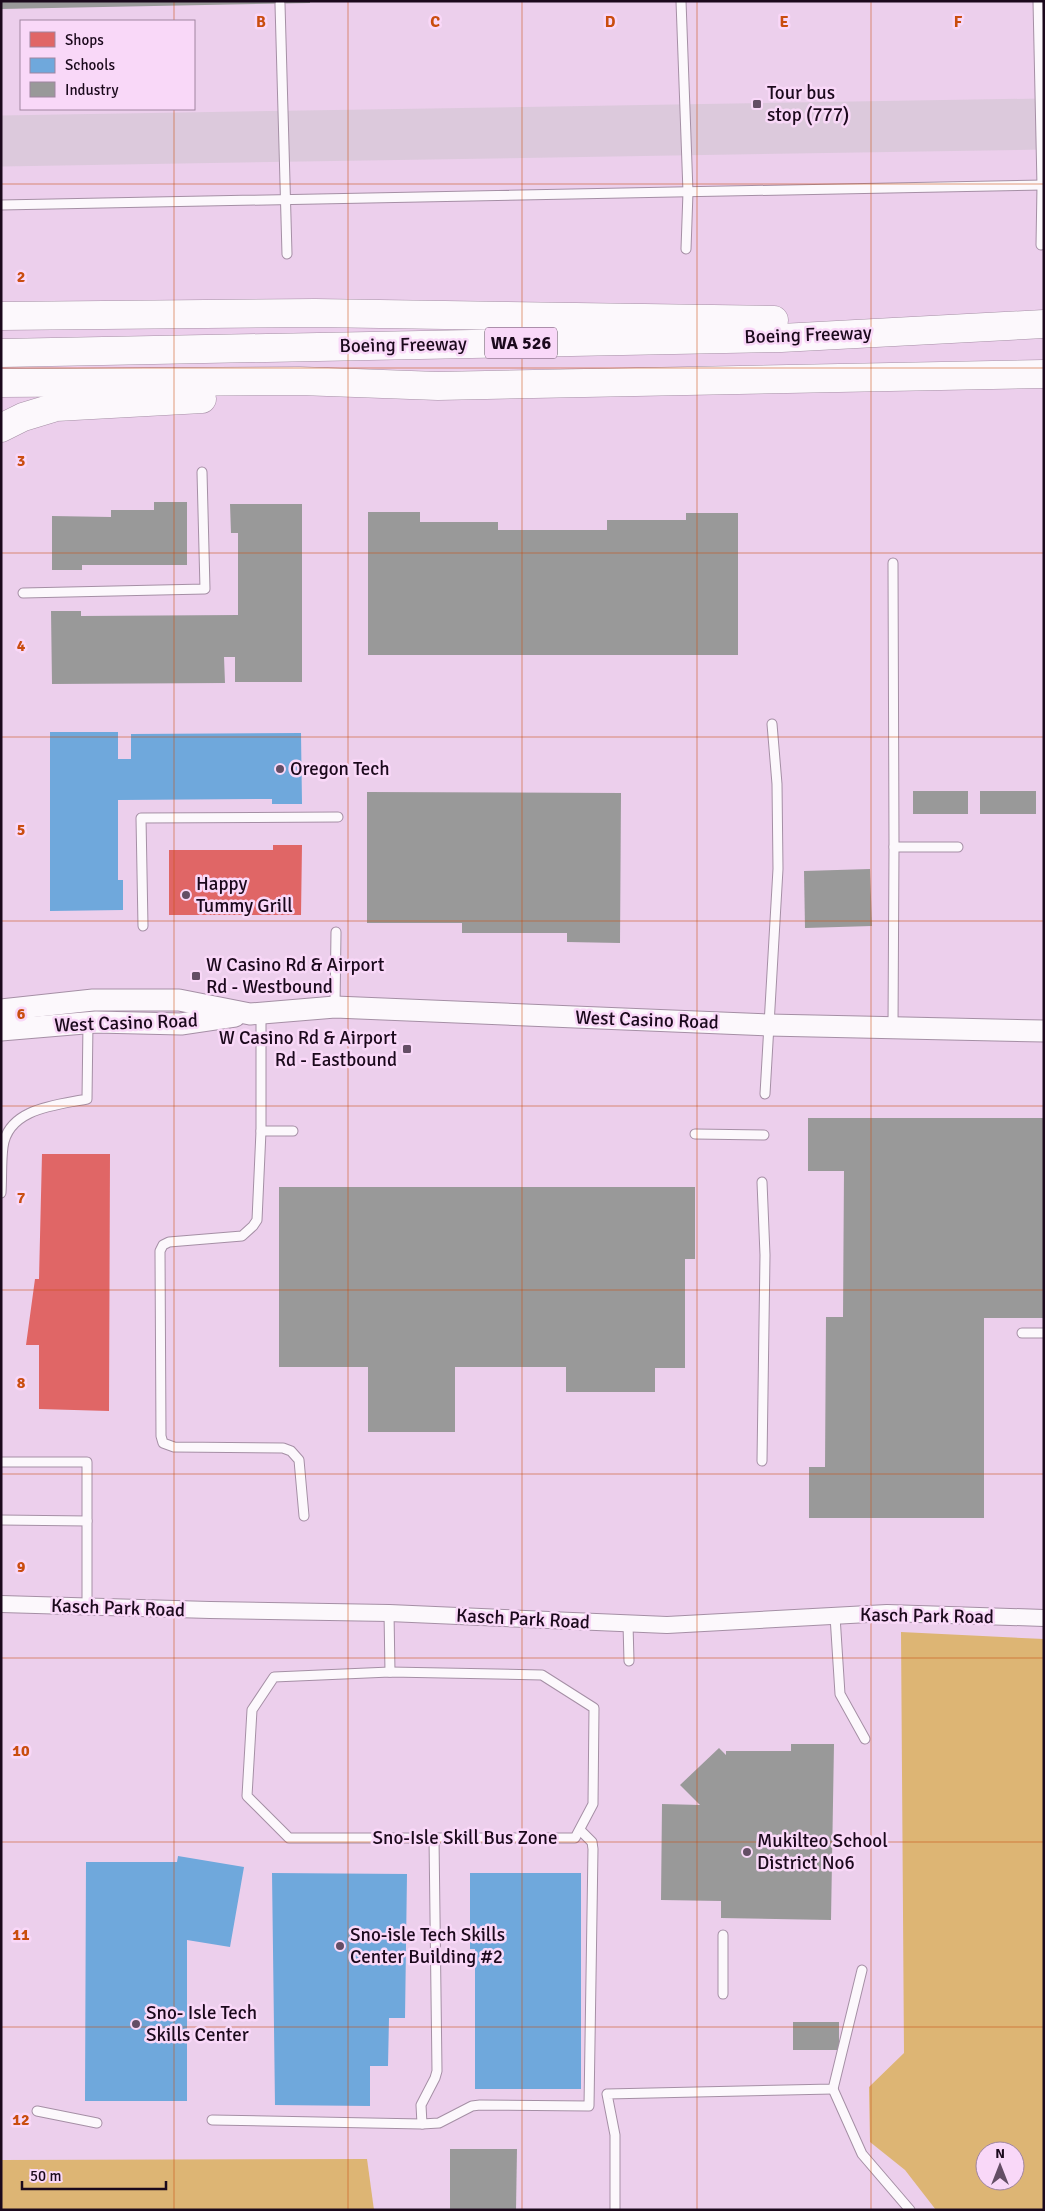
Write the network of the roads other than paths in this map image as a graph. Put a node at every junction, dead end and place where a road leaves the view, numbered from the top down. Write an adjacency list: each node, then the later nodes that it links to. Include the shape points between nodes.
1 (682, 1): 6 (lane)
2 (1038, 1): 4 (lane)
3 (280, 4): 7 (lane)
4 (1042, 124): 5 (lane)
5 (1043, 185): 6 (lane); 9 (lane)
6 (688, 192): 7 (lane); 10 (lane)
7 (286, 199): 8 (lane); 11 (lane)
8 (1, 205)
9 (1040, 245)
10 (686, 249)
11 (287, 254)
12 (1, 316): 13 (highway, via 315,313)
13 (1042, 324): 14 (highway, Boeing Freeway / WA 526, via 781,338)
14 (1, 353)
15 (1044, 374): 17 (highway, Boeing Freeway / WA 526)
16 (1, 383): 17 (highway, Boeing Freeway / WA 526, via 300,381)
17 (438, 386): 18 (highway, via 56,407 23,416)
18 (1, 428)
19 (202, 472): 21 (lane, via 205,589)
20 (893, 563): 24 (lane)
21 (23, 593)
22 (772, 724): 32 (lane, via 777,784 778,869)
23 (338, 817): 26 (lane, via 141,818)
24 (894, 847): 25 (lane); 33 (lane)
25 (958, 847)
26 (143, 926)
27 (336, 932): 28 (lane)
28 (335, 1007): 30 (street, West Casino Road); 32 (street, West Casino Road)
29 (1, 1010): 30 (street, West Casino Road, via 93,1000 179,1000)
30 (256, 1014): 31 (street, West Casino Road, via 181,1024); 37 (lane)
31 (88, 1023): 34 (street, West Casino Road); 42 (lane, via 87,1099 28,1113 7,1132 3,1146)
32 (768, 1025): 33 (street, West Casino Road); 36 (lane)
33 (893, 1028): 35 (street, West Casino Road)
34 (1, 1030)
35 (1044, 1031)
36 (766, 1094)
37 (262, 1131): 38 (lane); 47 (lane, via 254,1226 242,1236 170,1242 160,1251 161,1436 163,1442 174,1447 291,1450 299,1460)
38 (293, 1131)
39 (695, 1134): 40 (lane)
40 (764, 1135)
41 (762, 1182): 46 (lane, via 765,1255)
42 (1, 1193)
43 (1022, 1333): 44 (lane)
44 (1044, 1333)
45 (1, 1462): 49 (lane, via 87,1462)
46 (762, 1462)
47 (304, 1516)
48 (1, 1520): 49 (lane)
49 (87, 1521): 51 (lane)
50 (1, 1604): 51 (street, Kasch Park Road)
51 (87, 1607): 52 (street, Kasch Park Road)
52 (388, 1613): 55 (street, Kasch Park Road); 57 (lane)
53 (836, 1616): 54 (street, Kasch Park Road, via 887,1613); 55 (street, Kasch Park Road); 58 (lane, via 840,1694)
54 (1044, 1618)
55 (628, 1624): 56 (lane)
56 (629, 1661)
57 (390, 1672): 59 (lane, Sno-Isle Skill Bus Zone, via 542,1675 594,1708 592,1804); 60 (lane, Sno-Isle Skill Bus Zone, via 274,1677 252,1710 247,1796 289,1838)
58 (865, 1739)
59 (580, 1830): 60 (lane, Sno-Isle Skill Bus Zone, via 575,1838); 68 (lane, via 592,1842 593,1849 589,2106 480,2105 439,2124)
60 (434, 1838): 68 (lane, via 437,2071 421,2105)
61 (724, 1935): 63 (lane)
62 (862, 1970): 64 (lane)
63 (723, 1994)
64 (833, 2089): 69 (lane, via 607,2094 615,2135); 70 (lane, via 862,2154)
65 (37, 2111): 67 (lane)
66 (212, 2120): 68 (lane)
67 (97, 2124)
68 (422, 2124)
69 (615, 2210)
70 (910, 2210)

